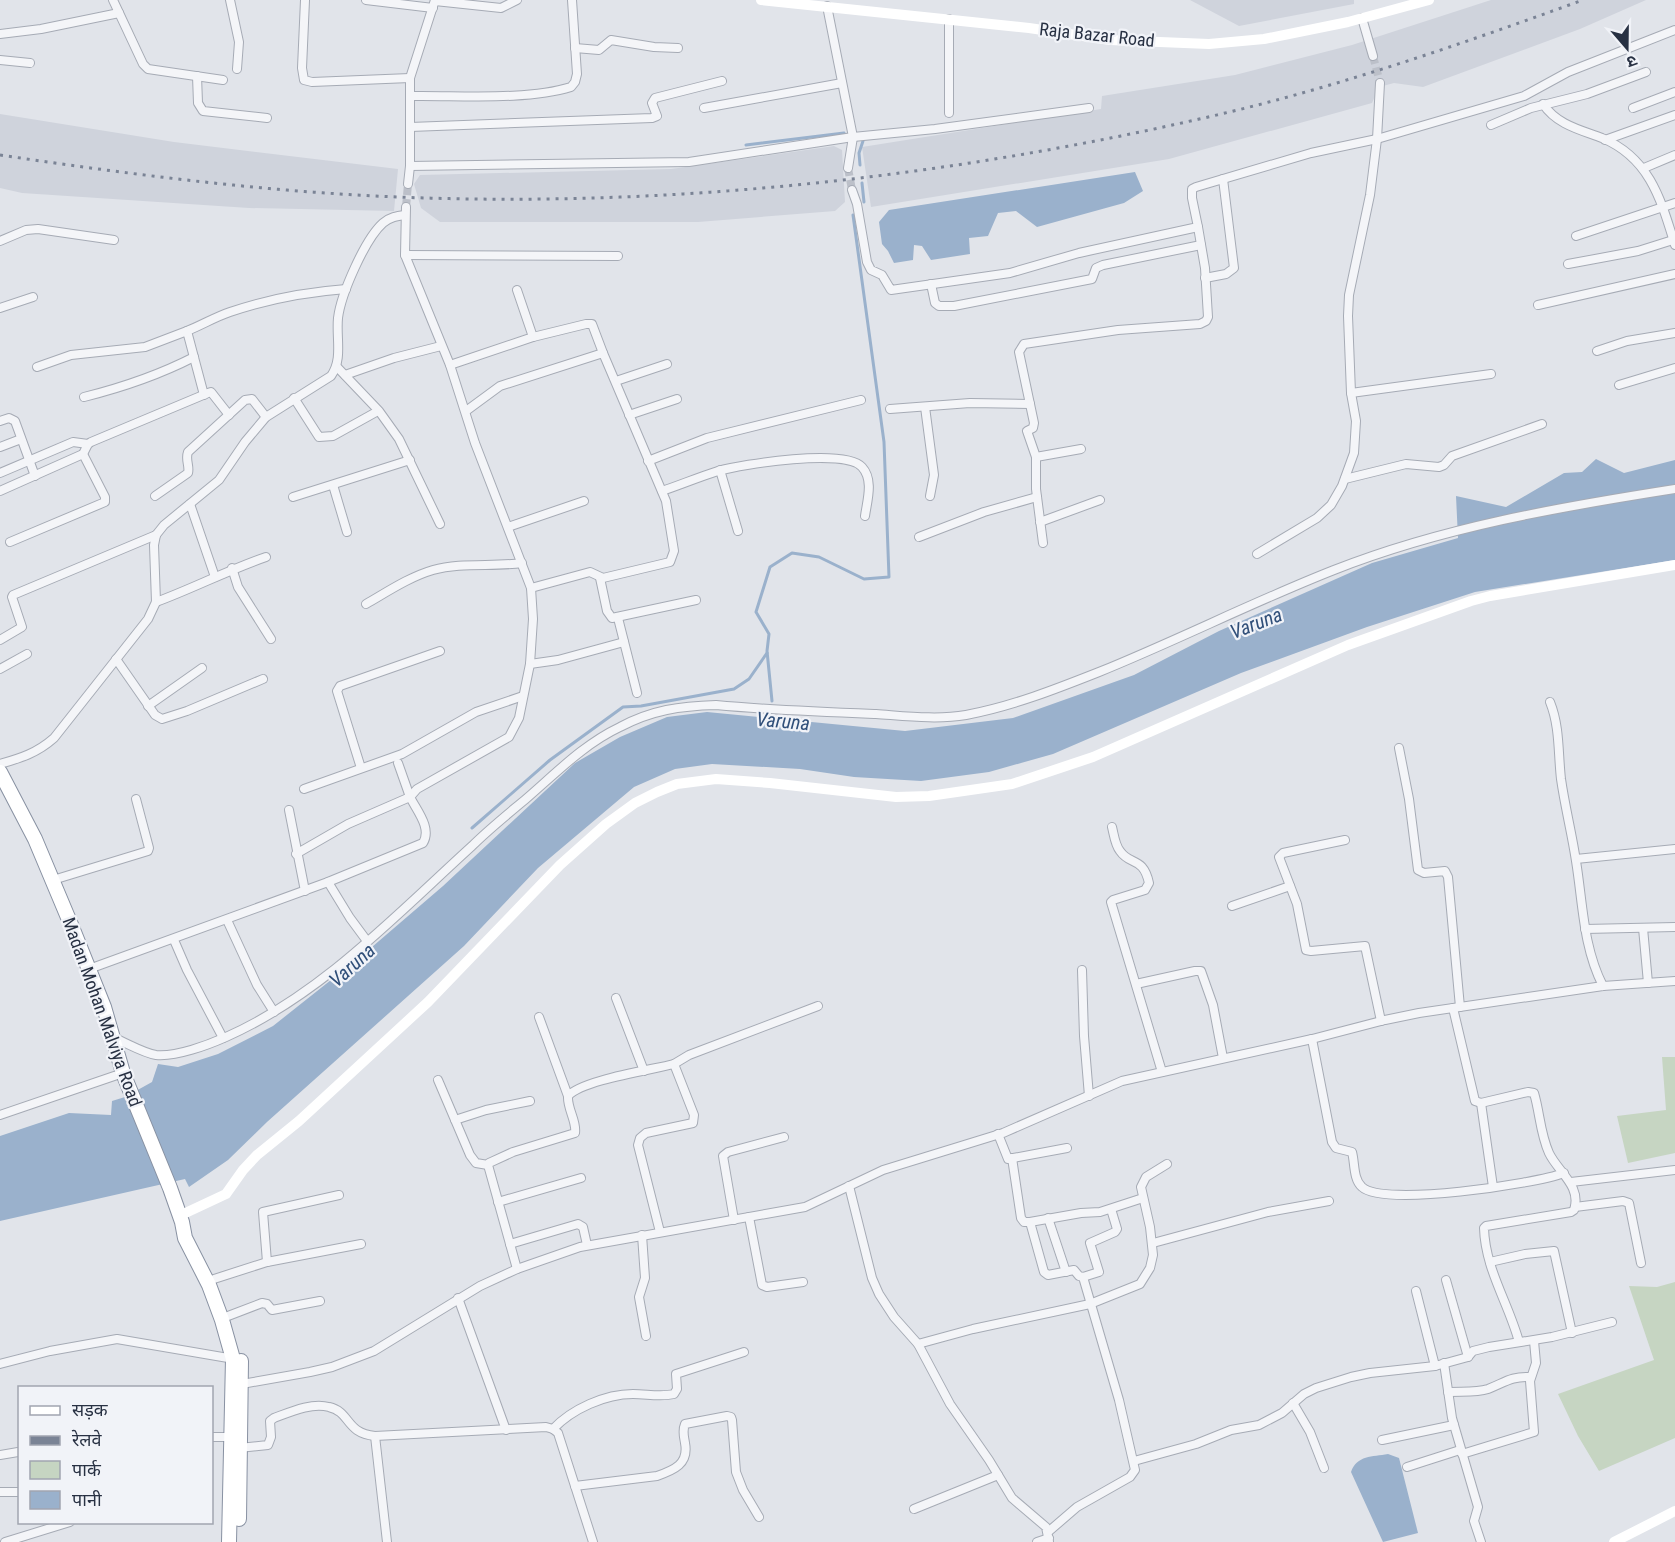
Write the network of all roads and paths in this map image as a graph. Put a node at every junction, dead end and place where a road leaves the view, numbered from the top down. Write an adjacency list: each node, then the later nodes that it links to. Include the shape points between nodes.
1 (113, 0): 11 (street)
2 (230, 0): 21 (street, via 239,42)
3 (305, 0): 24 (street, via 304,80)
4 (366, 0): 9 (street)
5 (517, 0): 9 (street, via 501,8)
6 (572, 0): 16 (street)
7 (761, 0): 10 (street, Raja Bazar Road)
8 (1429, 0): 12 (street, Raja Bazar Road)
9 (434, 3): 24 (street)
10 (827, 6): 13 (street, Raja Bazar Road); 27 (street)
11 (119, 13): 15 (street); 23 (street, via 148,69)
12 (1362, 18): 13 (street, Raja Bazar Road, via 1264,39 1209,44 1110,40); 18 (street)
13 (949, 19): 37 (street)
14 (1675, 30): 31 (street, via 1568,72)
15 (0, 34)
16 (575, 48): 17 (street, via 599,50 611,40); 30 (street, via 577,74 571,87 561,90)
17 (678, 48)
18 (1373, 56)
19 (0, 60): 20 (street)
20 (30, 63)
21 (237, 69)
22 (1646, 72): 32 (street, via 1587,94)
23 (197, 76): 25 (street); 39 (street, via 198,103 203,111)
24 (410, 78): 30 (street)
25 (223, 80)
26 (722, 81): 41 (street, via 655,98 652,103 657,116 652,118)
27 (842, 83): 33 (street); 42 (street)
28 (1380, 83): 43 (street)
29 (1675, 92): 35 (street)
30 (410, 96): 41 (street)
31 (1524, 96): 36 (street); 43 (street)
32 (1543, 104): 36 (street); 44 (street, via 1563,123)
33 (704, 108)
34 (1089, 108): 42 (street)
35 (1633, 108)
36 (1528, 109): 40 (street)
37 (949, 113)
38 (1675, 115): 44 (street)
39 (267, 118)
40 (1491, 125)
41 (410, 128): 46 (street)
42 (853, 138): 46 (street, via 690,162); 47 (street)
43 (1377, 139): 49 (street, via 1311,153); 87 (street, via 1370,195 1349,295)
44 (1605, 140): 48 (street)
45 (1675, 155): 48 (street)
46 (410, 166): 50 (street)
47 (848, 168)
48 (1644, 168): 53 (street)
49 (1223, 179): 54 (street, via 1192,189); 64 (street, via 1234,268 1226,274)
50 (408, 184)
51 (852, 190): 65 (street, via 869,268 882,275 892,290)
52 (1675, 203): 53 (street)
53 (1662, 208): 55 (street); 58 (street)
54 (1198, 227): 59 (street); 65 (street, via 1079,253 1010,273)
55 (1576, 236)
56 (114, 240): 57 (street, via 38,229)
57 (0, 241)
58 (1674, 243): 62 (street)
59 (1201, 245): 64 (street); 65 (street, via 1103,265 1096,268 1092,279 964,304 939,306)
60 (405, 255): 61 (street); 66 (street, via 405,211 390,218 372,235); 74 (street)
61 (618, 256)
62 (1568, 264)
63 (1675, 274): 69 (street)
64 (1205, 278): 93 (street, via 1208,317 1200,324 1118,330 1024,344 1020,352)
65 (931, 284)
66 (346, 289): 71 (street, via 270,300 228,312); 81 (street, via 338,323)
67 (517, 290): 73 (street)
68 (33, 297): 70 (street)
69 (1538, 305)
70 (0, 308)
71 (187, 331): 77 (street); 80 (street, via 144,347 70,355)
72 (1675, 333): 75 (street, via 1627,341)
73 (533, 337): 76 (street, via 592,324); 79 (street)
74 (441, 346): 79 (street); 84 (street)
75 (1598, 351)
76 (603, 353): 85 (street); 97 (street, via 500,386)
77 (194, 357): 88 (street); 89 (street, via 163,373)
78 (667, 364): 85 (street)
79 (450, 365): 97 (street)
80 (37, 367)
81 (337, 367): 84 (street); 90 (street, via 331,376)
82 (1675, 368): 86 (street)
83 (1491, 374): 87 (street)
84 (345, 375): 96 (street)
85 (615, 381): 99 (street)
86 (1619, 385)
87 (1352, 393): 115 (street, via 1356,435)
88 (204, 395): 98 (street, via 211,392); 104 (street)
89 (84, 397)
90 (294, 398): 96 (street, via 319,437 333,436); 100 (street)
91 (677, 399): 99 (street)
92 (861, 400): 111 (street, via 707,438)
93 (1030, 404): 94 (street); 108 (street, via 1034,423 1027,431)
94 (925, 407): 95 (street); 121 (street, via 934,474)
95 (890, 409)
96 (378, 411): 109 (street)
97 (466, 411): 130 (street)
98 (229, 415): 100 (street, via 252,399); 120 (street, via 188,452 188,473)
99 (629, 415): 111 (street)
100 (266, 417): 126 (street, via 219,480)
101 (0, 421): 103 (street, via 12,418)
102 (1542, 424): 115 (street, via 1452,456 1439,467 1406,464)
103 (21, 438): 105 (street); 110 (street)
104 (88, 444): 107 (street); 110 (street, via 73,442)
105 (0, 447)
106 (1081, 449): 108 (street)
107 (83, 454): 114 (street); 135 (street, via 105,502)
108 (1036, 457): 123 (street)
109 (410, 460): 116 (street); 129 (street)
110 (29, 461): 113 (street); 114 (street)
111 (648, 461): 119 (street)
112 (720, 470): 119 (street); 127 (street, via 801,458 834,457 853,462 861,465 868,480); 131 (street)
113 (0, 473)
114 (34, 476): 118 (street)
115 (1345, 479): 137 (street, via 1331,505 1317,518)
116 (333, 485): 122 (street); 132 (street)
117 (1675, 489): 187 (street, via 1483,524 1371,556 1043,695 984,711 918,716 716,705 650,713 595,740)
118 (0, 491)
119 (662, 491): 143 (street, via 674,551 672,558 666,563)
120 (155, 496)
121 (930, 496)
122 (292, 497)
123 (1037, 497): 128 (street); 134 (street)
124 (1100, 500): 128 (street)
125 (584, 501): 130 (street)
126 (190, 504): 133 (street); 142 (street)
127 (865, 516)
128 (1040, 522): 136 (street)
129 (440, 524)
130 (508, 527): 139 (street)
131 (738, 531)
132 (347, 532)
133 (156, 535): 146 (street); 150 (street, via 14,595 22,627)
134 (919, 537)
135 (10, 542)
136 (1043, 543)
137 (1257, 554)
138 (266, 557): 141 (street)
139 (522, 563): 144 (street); 147 (street, via 432,571)
140 (1675, 565): 235 (street, via 1471,601 1348,645 1093,757 1012,784 896,797 716,779 657,792 606,824 560,865 428,1002 257,1155 226,1194)
141 (232, 568): 142 (street); 149 (street, via 238,587)
142 (215, 577): 146 (street)
143 (600, 578): 144 (street, via 590,572); 148 (street, via 607,611 610,617)
144 (531, 588): 155 (street)
145 (696, 600): 148 (street)
146 (156, 602): 154 (street, via 148,619)
147 (366, 604)
148 (618, 618): 151 (street)
149 (271, 639)
150 (0, 640)
151 (624, 642): 155 (street); 159 (street)
152 (440, 651): 166 (street, via 340,686 337,691)
153 (27, 654): 157 (street)
154 (116, 659): 162 (street); 164 (street, via 54,738 27,756)
155 (530, 664): 160 (street)
156 (202, 668): 162 (street)
157 (0, 669)
158 (263, 679): 162 (street, via 173,716 162,718)
159 (637, 693)
160 (524, 696): 166 (street, via 476,712 402,754); 169 (street, via 519,718 508,736 417,789)
161 (1550, 702): 176 (street)
162 (148, 706)
163 (1399, 748): 196 (street, via 1418,870 1445,870 1448,877)
164 (0, 764)
165 (398, 764): 169 (street)
166 (361, 768): 168 (street)
167 (2, 780): 177 (highway, Madan Mohan Malviya Road)
168 (304, 789)
169 (410, 797): 175 (street, via 348,824); 178 (street, via 427,831 423,843)
170 (136, 799): 177 (street, via 148,851)
171 (289, 810): 175 (street)
172 (1112, 827): 192 (street, via 1118,849 1143,867 1149,884 1145,890 1112,902)
173 (1345, 840): 179 (street, via 1281,855)
174 (1675, 849): 176 (street)
175 (296, 854): 180 (street)
176 (1576, 859): 185 (street)
177 (53, 880): 188 (highway, Madan Mohan Malviya Road)
178 (328, 882): 180 (street); 187 (street)
179 (1290, 886): 181 (street); 199 (street, via 1306,950 1365,946)
180 (304, 891): 182 (street)
181 (1232, 906)
182 (227, 920): 186 (street); 197 (street)
183 (1675, 927): 184 (street)
184 (1643, 928): 185 (street); 191 (street)
185 (1585, 929): 193 (street, via 1592,963)
186 (174, 940): 188 (street); 201 (street)
187 (367, 941): 197 (street)
188 (89, 969): 200 (highway, Madan Mohan Malviya Road)
189 (1082, 970): 210 (street)
190 (1675, 981): 191 (street)
191 (1648, 983): 193 (street)
192 (1136, 984): 203 (street, via 1201,971 1213,1005); 206 (street)
193 (1603, 986): 196 (street)
194 (616, 998): 205 (street)
195 (818, 1006): 204 (street)
196 (1457, 1007): 199 (street); 212 (street, via 1473,1097)
197 (274, 1012): 201 (street)
198 (539, 1017): 209 (street)
199 (1381, 1021): 202 (street)
200 (114, 1038): 201 (street, via 154,1055 183,1052); 207 (highway, Madan Mohan Malviya Road)
201 (223, 1038)
202 (1312, 1039): 203 (street); 226 (street, via 1332,1142 1336,1148 1352,1152 1356,1175 1364,1189 1429,1195)
203 (1223, 1058): 206 (street)
204 (674, 1064): 205 (street); 238 (street, via 694,1115 693,1123 646,1133 638,1145)
205 (644, 1071): 209 (street, via 592,1083)
206 (1162, 1072): 210 (street, via 1122,1081)
207 (123, 1073): 213 (street); 235 (highway, Madan Mohan Malviya Road)
208 (438, 1080): 214 (street)
209 (568, 1096): 220 (street, via 575,1133 513,1152)
210 (1089, 1096): 215 (street)
211 (530, 1101): 214 (street)
212 (1481, 1103): 222 (street, via 1534,1093 1545,1143); 226 (street)
213 (0, 1115)
214 (455, 1120): 220 (street, via 474,1161)
215 (998, 1134): 218 (street, via 1006,1157); 225 (street, via 883,1170)
216 (784, 1137): 236 (street, via 723,1156)
217 (1067, 1148): 218 (street)
218 (1012, 1158): 237 (street, via 1021,1218)
219 (1167, 1164): 228 (street, via 1143,1182)
220 (488, 1165): 230 (street)
221 (1675, 1170): 224 (street)
222 (1564, 1173): 224 (street); 226 (street)
223 (582, 1178): 230 (street)
224 (1571, 1182): 231 (street)
225 (849, 1186): 233 (street, via 805,1207); 263 (street, via 872,1278 894,1317)
226 (1493, 1187)
227 (339, 1195): 244 (street, via 263,1212)
228 (1143, 1198): 232 (street); 240 (street)
229 (1329, 1200): 240 (street)
230 (498, 1202): 242 (street)
231 (1575, 1207): 245 (street, via 1571,1212 1486,1226); 246 (street, via 1629,1203)
232 (1111, 1209): 234 (street); 249 (street, via 1117,1229 1090,1243 1099,1272)
233 (749, 1217): 236 (street); 252 (street, via 762,1285)
234 (1048, 1218): 237 (street); 248 (street)
235 (180, 1219): 250 (highway, Madan Mohan Malviya Road); 266 (highway, Madan Mohan Malviya Road)
236 (734, 1220): 238 (street)
237 (1030, 1222): 248 (street, via 1044,1272)
238 (660, 1232): 239 (street)
239 (642, 1235): 243 (street); 260 (street, via 645,1278 639,1297)
240 (1153, 1243): 256 (street, via 1150,1268 1140,1284)
241 (361, 1244): 244 (street)
242 (510, 1244): 243 (street, via 578,1224 583,1227); 247 (street)
243 (587, 1245): 247 (street)
244 (267, 1262): 250 (street)
245 (1490, 1262): 259 (street, via 1554,1251); 262 (street)
246 (1641, 1263)
247 (517, 1269): 254 (street)
248 (1066, 1272): 249 (street, via 1074,1270)
249 (1083, 1277): 256 (street)
250 (214, 1280): 257 (highway, Madan Mohan Malviya Road)
251 (1446, 1281): 265 (street)
252 (803, 1282)
253 (1416, 1291): 269 (street)
254 (458, 1298): 271 (street, via 374,1352 332,1367); 276 (street)
255 (320, 1301): 257 (street, via 272,1310 262,1303)
256 (1090, 1304): 263 (street); 284 (street)
257 (228, 1316): 266 (highway, Madan Mohan Malviya Road)
258 (1612, 1322): 259 (street)
259 (1572, 1333): 261 (street)
260 (646, 1336)
261 (1534, 1341): 262 (street); 270 (street, via 1536,1363)
262 (1519, 1342): 265 (street, via 1473,1351)
263 (918, 1344): 287 (street, via 950,1404)
264 (744, 1352): 275 (street, via 676,1374 674,1394 611,1397 575,1412)
265 (1468, 1357): 267 (street)
266 (237, 1360): 268 (street, via 117,1339); 271 (highway, Madan Mohan Malviya Road); 280 (highway, Madan Mohan Malviya Road)
267 (1444, 1363): 269 (street); 272 (street)
268 (0, 1364)
269 (1435, 1366): 273 (street, via 1351,1377 1316,1388)
270 (1530, 1377): 272 (street, via 1517,1377 1485,1389); 282 (street, via 1534,1432)
271 (242, 1383): 280 (highway, Madan Mohan Malviya Road)
272 (1448, 1392): 274 (street)
273 (1293, 1403): 284 (street, via 1259,1425); 286 (street, via 1310,1432)
274 (1454, 1425): 279 (street); 282 (street)
275 (554, 1429): 276 (street); 288 (street)
276 (506, 1430): 277 (street)
277 (375, 1436): 280 (street, via 357,1432 340,1412 321,1406 274,1418 270,1421 268,1445); 299 (street)
278 (213, 1437): 280 (street)
279 (1382, 1440)
280 (236, 1441): 297 (highway, Madan Mohan Malviya Road); 298 (highway, Madan Mohan Malviya Road)
281 (18, 1452): 283 (street)
282 (1461, 1452): 285 (street); 302 (street, via 1478,1507 1474,1521)
283 (0, 1455)
284 (1134, 1461): 295 (street, via 1135,1470 1130,1477 1077,1507)
285 (1407, 1467)
286 (1323, 1468)
287 (998, 1475): 291 (street); 295 (street, via 1012,1498 1046,1527)
288 (575, 1486): 293 (street, via 669,1472 686,1457 685,1424 727,1416 732,1420 736,1472); 300 (street)
289 (0, 1492): 290 (street)
290 (18, 1492)
291 (914, 1509)
292 (1675, 1511): 303 (street)
293 (759, 1516)
294 (64, 1524): 296 (street)
295 (1048, 1538): 301 (street)
296 (5, 1542)
297 (229, 1542)
298 (238, 1542)
299 (387, 1542)
300 (593, 1542)
301 (1037, 1542)
302 (1481, 1542)
303 (1614, 1542)

